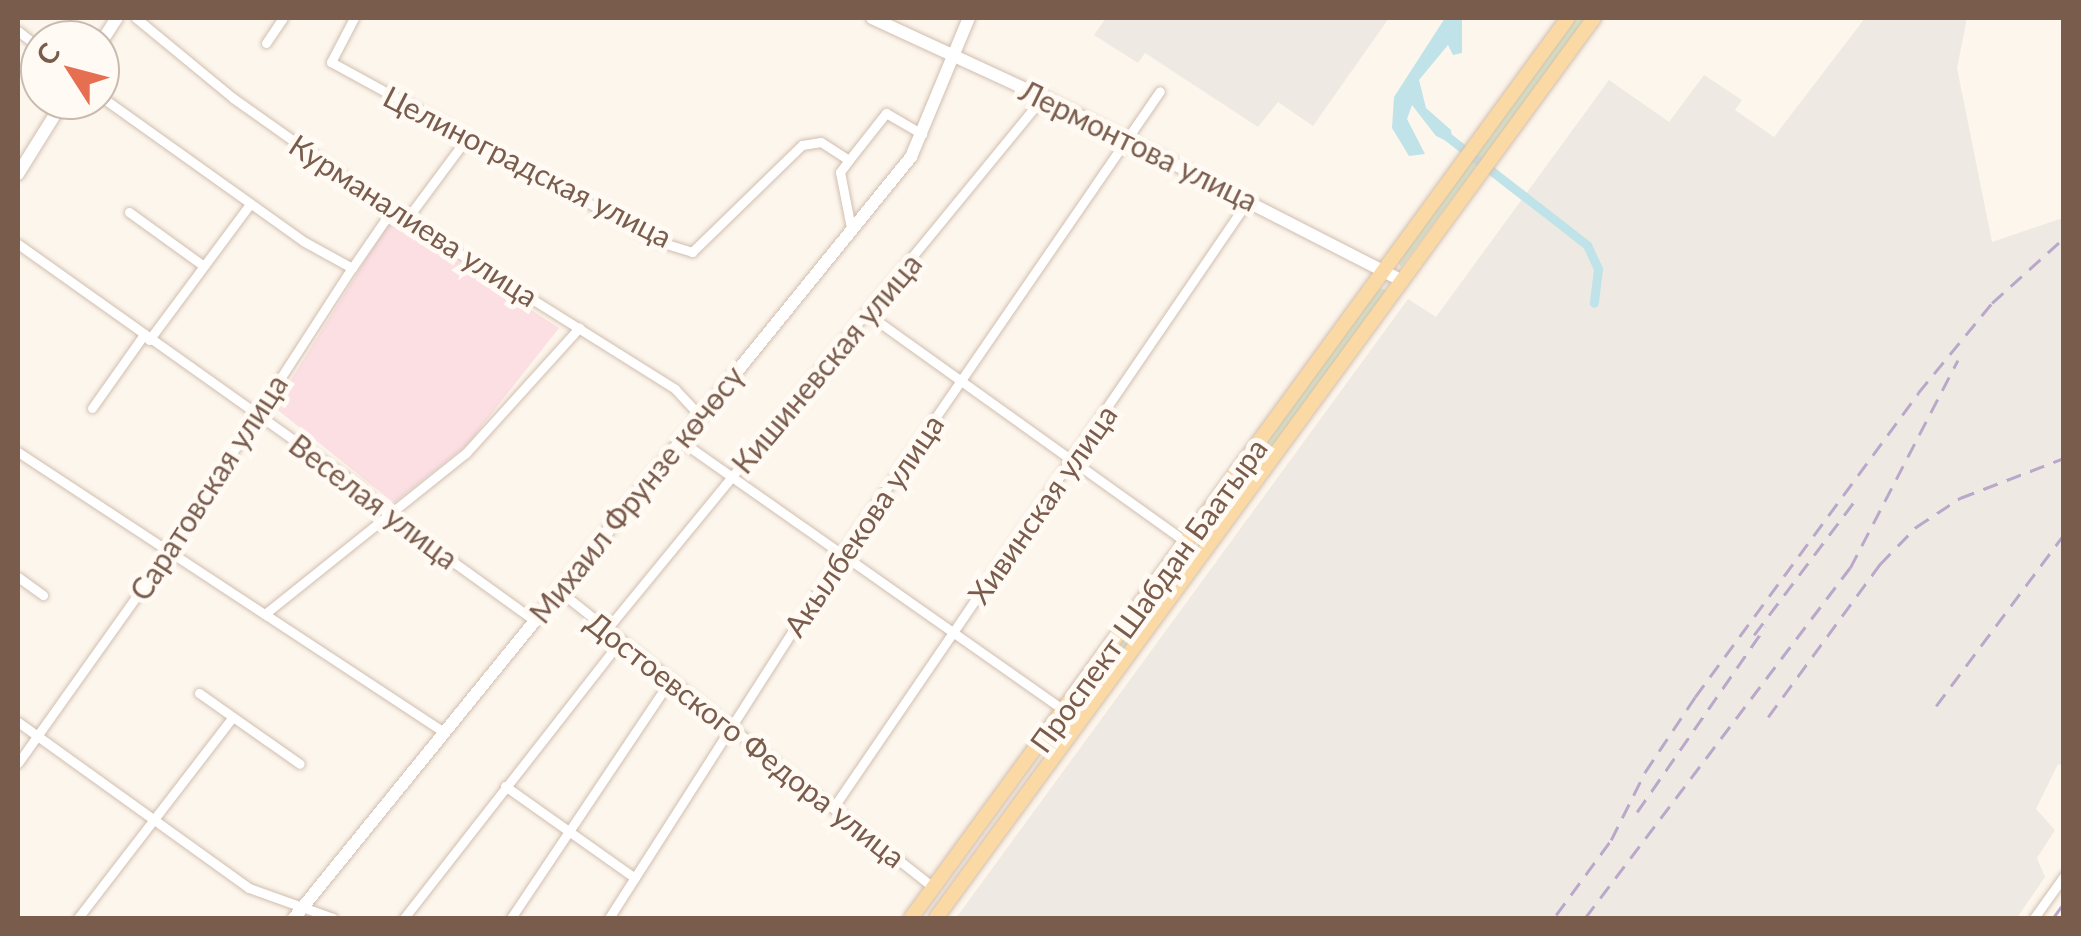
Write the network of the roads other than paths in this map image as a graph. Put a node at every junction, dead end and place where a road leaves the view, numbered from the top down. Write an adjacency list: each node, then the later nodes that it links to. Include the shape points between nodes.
1 (136, 18): 22 (street, Курманалиева улица, via 234,98)
2 (282, 18): 8 (street)
3 (354, 18): 15 (street, Целиноградская улица, via 331,62)
4 (872, 18): 9 (main road, Лермонтова улица)
5 (970, 18): 9 (main road, Михаил Фрунзе көчөсү)
6 (1568, 18): 27 (main road, Проспект Шабдан Баатыра)
7 (1594, 18): 28 (main road, Проспект Шабдан Баатыра)
8 (266, 42)
9 (950, 54): 11 (main road, Лермонтова улица); 14 (main road, Михаил Фрунзе көчөсү)
10 (1160, 91): 16 (street, Акылбекова улица)
11 (1043, 96): 16 (main road, Лермонтова улица); 29 (street, Кишиневская улица)
12 (120, 110): 20 (street)
13 (52, 120): 18 (main road)
14 (923, 135): 17 (street, via 886,113); 23 (main road, Михаил Фрунзе көчөсү)
15 (468, 138): 17 (street, Целиноградская улица, via 660,242 696,253 802,144 821,142); 22 (street, Саратовская улица)
16 (1130, 140): 19 (main road, Лермонтова улица); 32 (street, Акылбекова улица)
17 (849, 160): 23 (street, via 840,172)
18 (18, 174)
19 (1249, 199): 27 (main road, Лермонтова улица); 38 (street, Хивинская улица)
20 (250, 204): 25 (street); 26 (street)
21 (130, 212): 25 (street)
22 (402, 218): 26 (street, Саратовская улица, via 385,220); 30 (street, Курманалиева улица)
23 (850, 236): 35 (main road, Михаил Фрунзе көчөсү)
24 (18, 244): 31 (street, Веселая улица)
25 (204, 266): 31 (street)
26 (352, 268): 34 (street, Саратовская улица)
27 (1385, 271): 28 (main road, Лермонтова улица); 41 (main road, Проспект Шабдан Баатыра)
28 (1404, 281): 44 (main road, Проспект Шабдан Баатыра)
29 (868, 314): 32 (street); 39 (street, Кишиневская улица)
30 (579, 328): 35 (street, Курманалиева улица, via 675,390); 40 (street, via 466,453)
31 (146, 338): 33 (street); 34 (street, Веселая улица)
32 (961, 382): 38 (street); 43 (street, Акылбекова улица)
33 (92, 408)
34 (256, 414): 40 (street, Веселая улица); 42 (street, Саратовская улица)
35 (698, 414): 36 (main road, Михаил Фрунзе көчөсү)
36 (678, 439): 39 (street); 46 (main road, Михаил Фрунзе көчөсү)
37 (19, 455): 42 (street)
38 (1072, 464): 41 (street); 51 (street, Хивинская улица)
39 (732, 475): 43 (street); 50 (street, Кишиневская улица)
40 (392, 517): 48 (street); 49 (street, Веселая улица)
41 (1187, 544): 44 (main road); 55 (main road, Проспект Шабдан Баатыра)
42 (168, 552): 48 (street); 61 (street, Саратовская улица)
43 (843, 552): 51 (street); 59 (street, Акылбекова улица)
44 (1202, 554): 57 (main road, Проспект Шабдан Баатыра)
45 (18, 576): 47 (street)
46 (558, 590): 49 (main road, Михаил Фрунзе көчөсү); 50 (street, Достоевского Федора улица)
47 (42, 594)
48 (266, 613): 60 (street)
49 (534, 620): 60 (main road, Михаил Фрунзе көчөсү)
50 (608, 629): 52 (street, Достоевского Федора улица)
51 (953, 632): 55 (street); 65 (street, Хивинская улица)
52 (621, 640): 53 (street, Достоевского Федора улица); 64 (street)
53 (671, 679): 59 (street, Достоевского Федора улица); 69 (street)
54 (199, 693): 56 (street)
55 (1064, 710): 57 (main road); 66 (main road, Проспект Шабдан Баатыра)
56 (232, 718): 63 (street); 67 (street)
57 (1081, 721): 68 (main road, Проспект Шабдан Баатыра)
58 (18, 722): 61 (street)
59 (730, 726): 65 (street, Достоевского Федора улица); 73 (street, Акылбекова улица)
60 (444, 732): 75 (main road, Михаил Фрунзе көчөсү)
61 (37, 736): 62 (street, Саратовская улица); 67 (street)
62 (18, 764)
63 (300, 764)
64 (505, 786): 69 (street); 79 (street)
65 (833, 808): 74 (street, Достоевского Федора улица)
66 (987, 815): 68 (main road); 70 (main road, Проспект Шабдан Баатыра)
67 (152, 817): 75 (street, via 264,897); 76 (street)
68 (1003, 826): 71 (main road, Проспект Шабдан Баатыра)
69 (568, 830): 73 (street); 80 (street)
70 (968, 841): 71 (main road); 74 (main road, Проспект Шабдан Баатыра)
71 (984, 852): 83 (main road, Проспект Шабдан Баатыра)
72 (2064, 876): 84 (street)
73 (635, 878): 81 (street, Акылбекова улица)
74 (934, 888): 82 (main road, Проспект Шабдан Баатыра)
75 (304, 905): 77 (main road, Михаил Фрунзе көчөсү); 78 (street)
76 (81, 918)
77 (294, 918)
78 (332, 918)
79 (404, 918)
80 (511, 918)
81 (608, 918)
82 (911, 918)
83 (936, 918)
84 (2034, 918)

